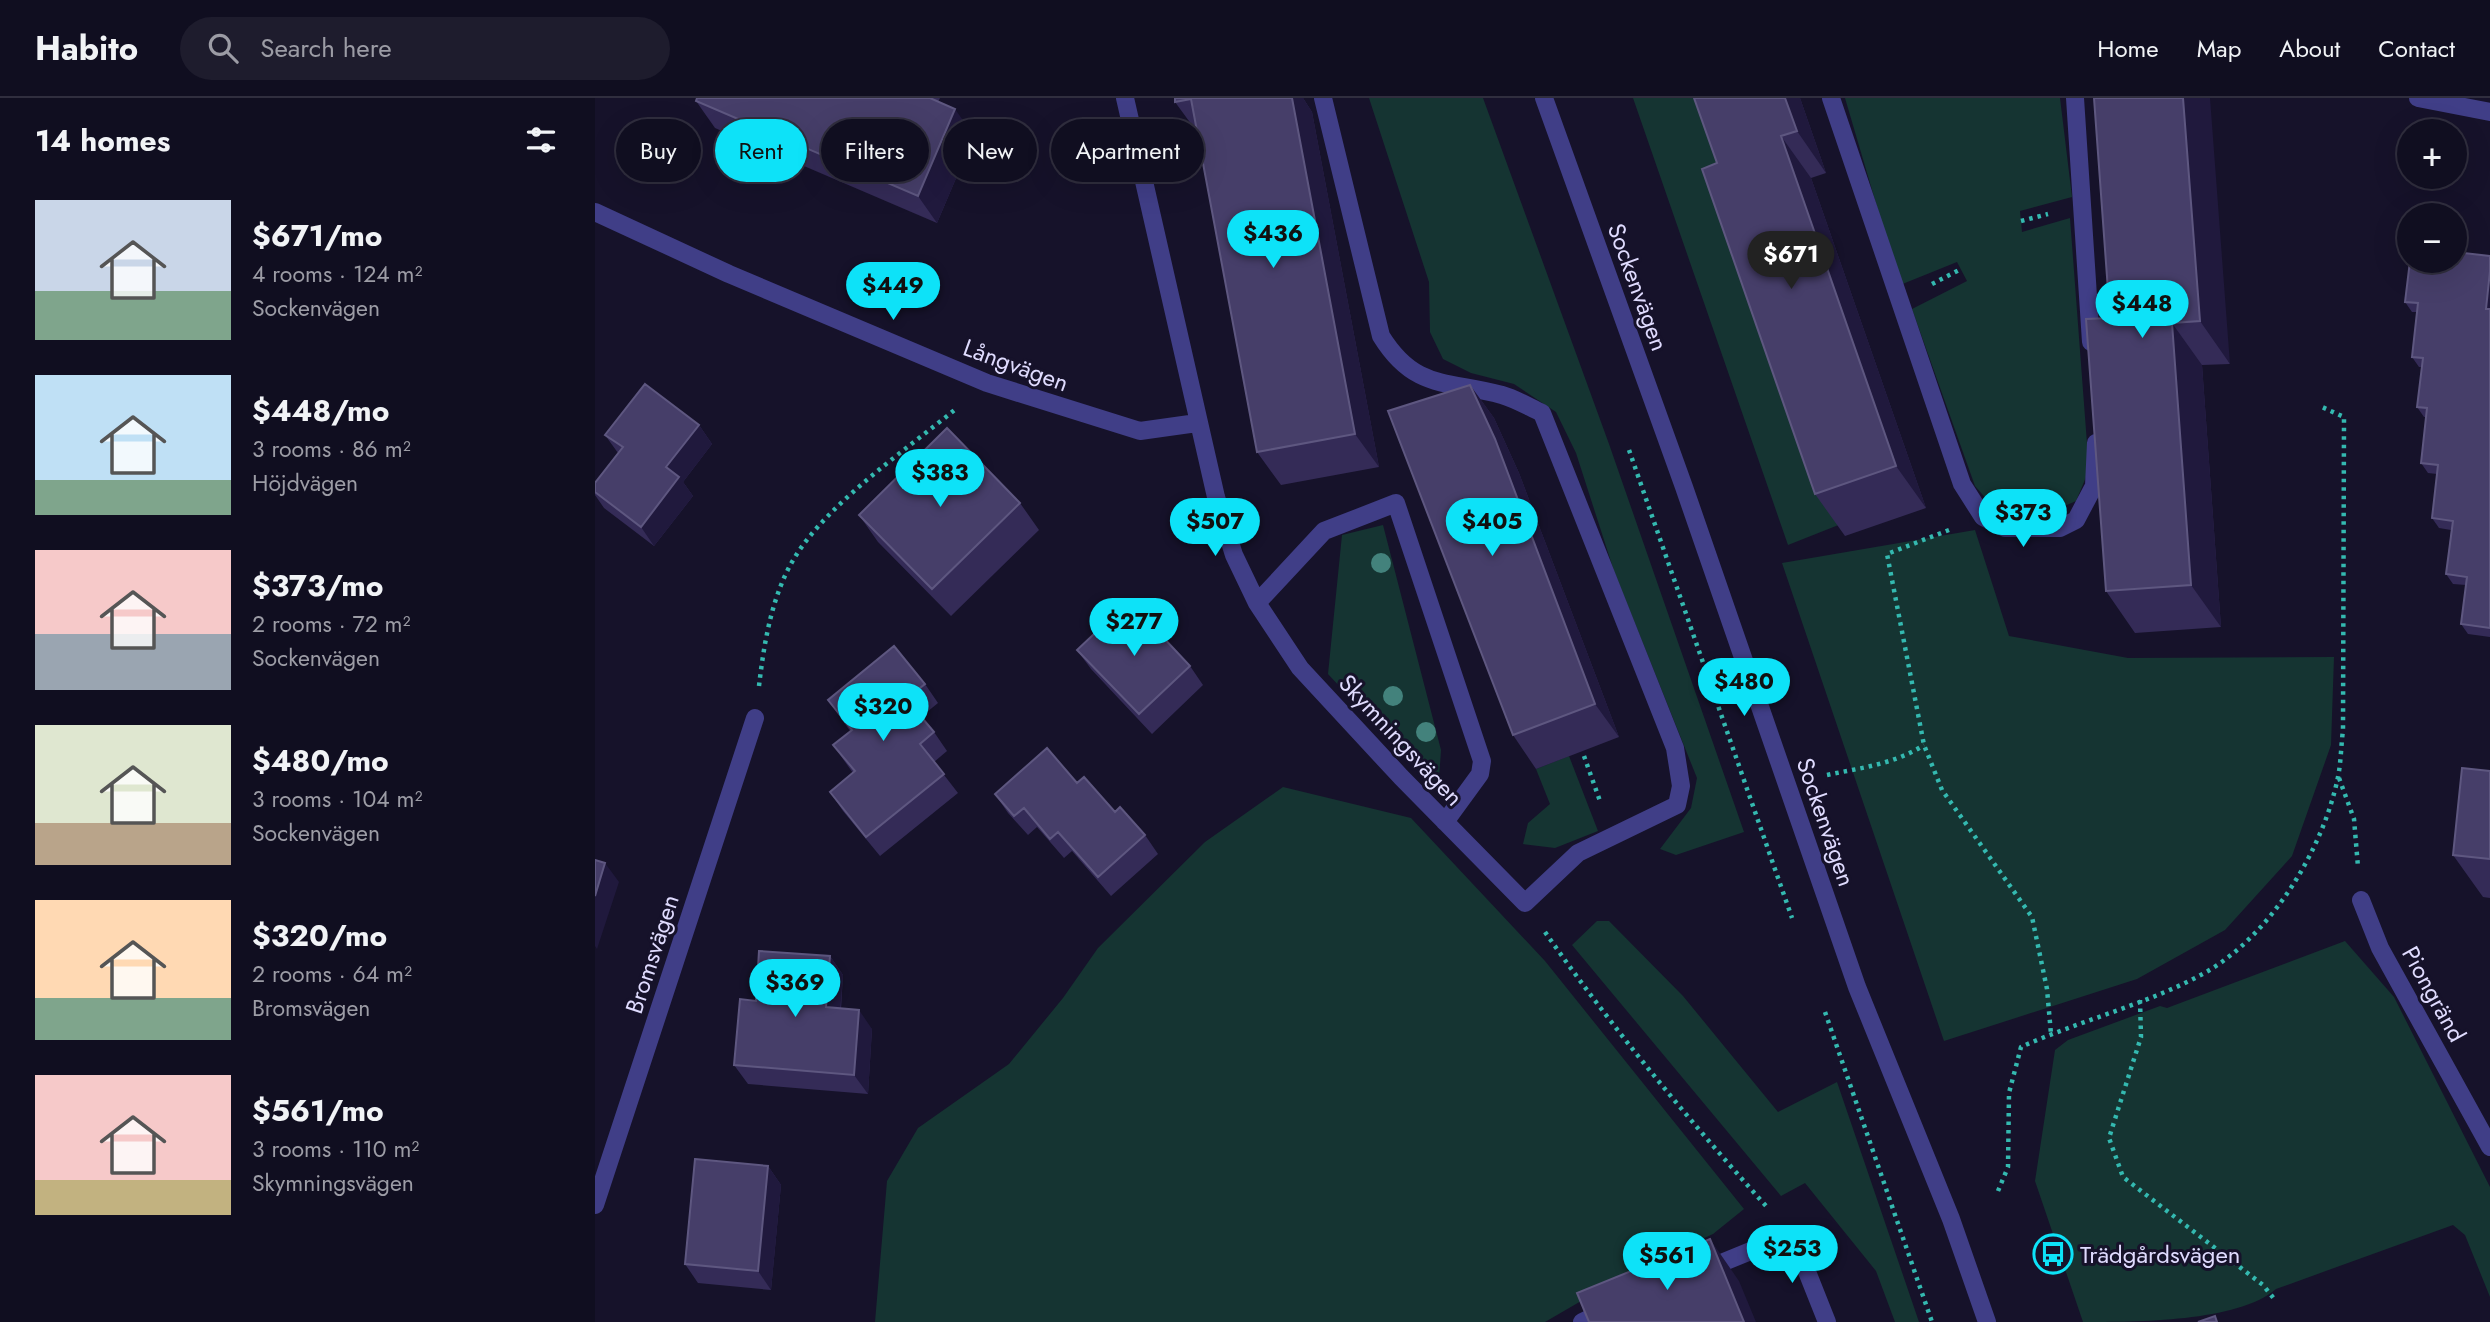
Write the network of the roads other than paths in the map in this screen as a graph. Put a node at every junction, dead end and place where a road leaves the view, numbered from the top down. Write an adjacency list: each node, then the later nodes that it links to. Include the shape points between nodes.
1 (1125, 98): 11 (street, Skymningsvägen)
2 (1323, 98): 14 (street, Skymningsvägen, via 1381,336 1394,358 1427,378 1503,395 1542,413 1675,748 1681,786 1677,805 1578,853 1525,903)
3 (1544, 98): 22 (street, Sockenvägen, via 1857,987 1951,1219)
4 (1831, 98): 10 (street, via 1962,484 1983,517 2019,530 2060,528 2076,520 2094,486)
5 (2075, 98): 9 (street)
6 (2418, 98): 7 (street)
7 (2490, 111)
8 (595, 212): 11 (street, Långvägen, via 988,383 1140,431)
9 (2091, 354)
10 (2095, 421)
11 (1197, 423): 12 (street, Skymningsvägen, via 1234,555)
12 (1257, 603): 14 (street, Skymningsvägen, via 1300,668); 14 (street, via 1324,531 1396,503 1482,761 1480,774)
13 (755, 718): 17 (street, Bromsvägen)
14 (1445, 822)
15 (2361, 900): 16 (street, Piongränd, via 2380,948)
16 (2490, 1147)
17 (595, 1205)
18 (1686, 1277): 21 (street, via 1792,1234)
19 (1622, 1304): 20 (street)
20 (1582, 1322)
21 (1827, 1322)
22 (1987, 1322)

